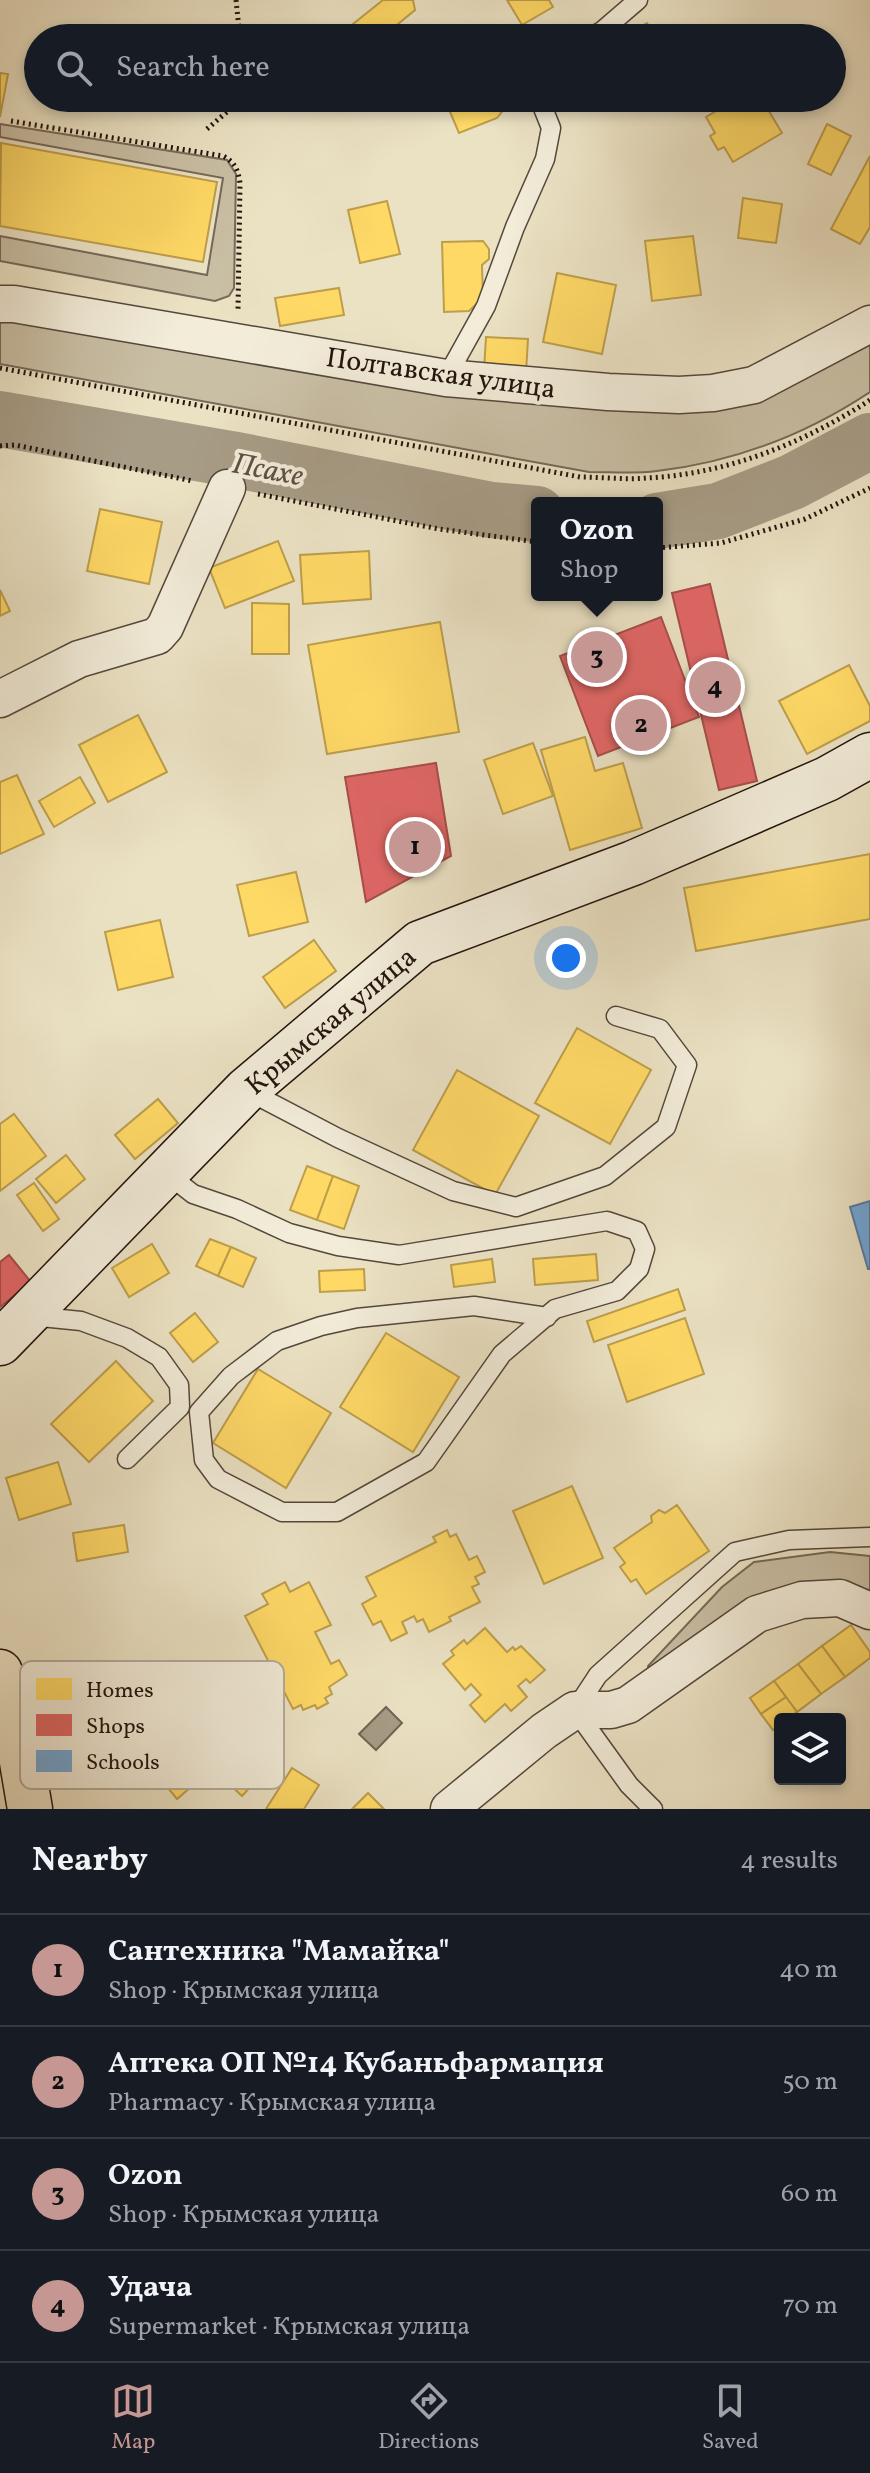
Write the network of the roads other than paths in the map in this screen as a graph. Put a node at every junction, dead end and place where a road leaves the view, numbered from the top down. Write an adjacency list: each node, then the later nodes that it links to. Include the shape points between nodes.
1 (638, 0): 2 (lane)
2 (610, 24)
3 (545, 112): 6 (lane, via 551,128 545,159 486,306)
4 (0, 304): 6 (street, Полтавская улица)
5 (870, 324): 6 (street, Полтавская улица, via 754,385 713,393 608,392)
6 (446, 378)
7 (227, 488): 8 (street, via 157,636 79,659)
8 (0, 699)
9 (870, 755): 11 (street, Крымская улица, via 827,779 633,863 420,943)
10 (616, 1016): 11 (lane, via 660,1029 687,1065 666,1127 605,1176 516,1207 453,1191)
11 (246, 1090): 12 (street, Крымская улица)
12 (165, 1172): 13 (lane, via 193,1194 289,1233 399,1255 607,1221 637,1231 645,1249 639,1269 617,1291 555,1309); 14 (street, Крымская улица)
13 (547, 1317): 13 (lane, via 502,1354 426,1462 337,1512 282,1512 218,1479 204,1460 199,1412 231,1376 277,1341 357,1318 474,1306)
14 (14, 1329): 15 (lane, via 81,1321 159,1357 179,1385 180,1407)
15 (127, 1459)
16 (870, 1537): 19 (lane, via 789,1540 735,1552 598,1675)
17 (870, 1611): 19 (street, via 840,1598 802,1600 757,1614 628,1705)
18 (0, 1672): 20 (highway)
19 (575, 1710): 23 (street); 24 (lane)
20 (20, 1750)
21 (27, 1789): 22 (highway)
22 (30, 1809)
23 (449, 1809)
24 (653, 1809)

